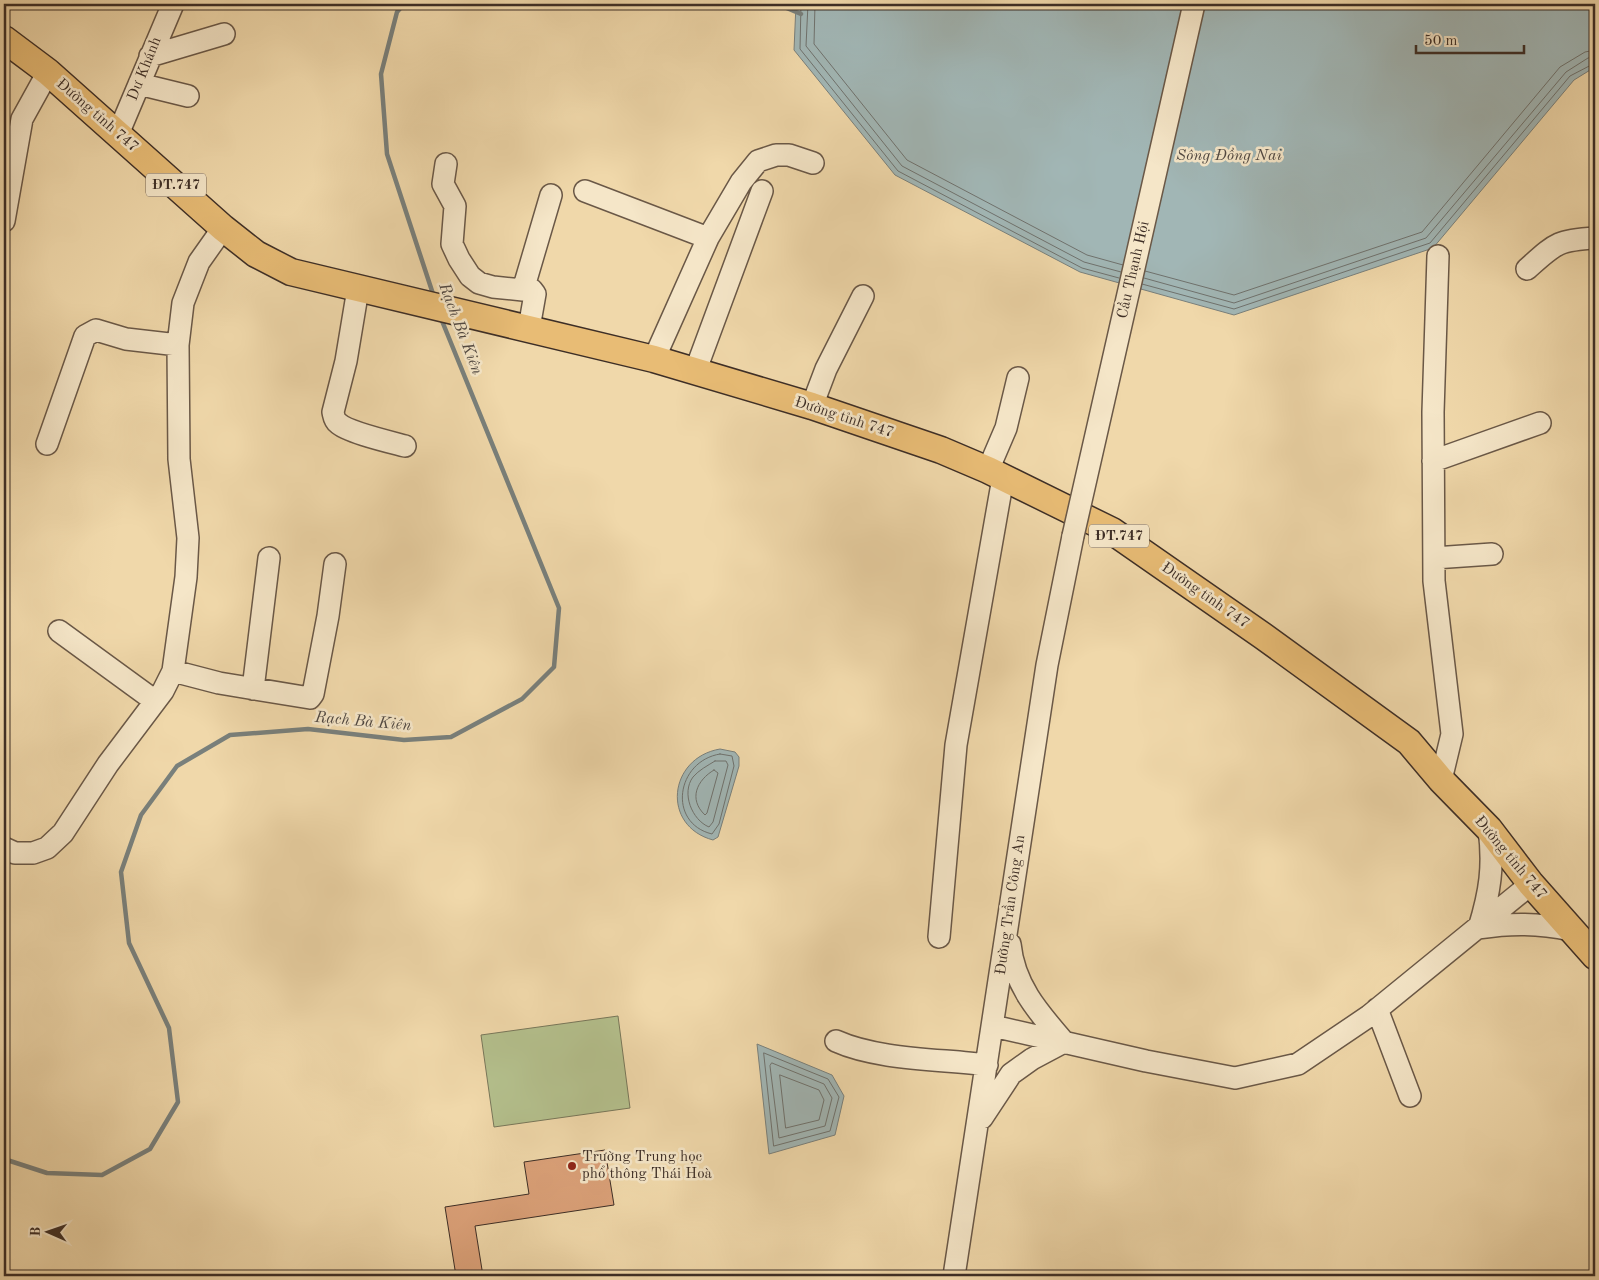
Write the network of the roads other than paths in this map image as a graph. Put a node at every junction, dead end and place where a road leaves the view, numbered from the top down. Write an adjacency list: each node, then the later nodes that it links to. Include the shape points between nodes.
1 (173, 4): 5 (street, Dư Khánh)
2 (1194, 4): 35 (street, Cầu Thạnh Hội, bridge)
3 (224, 34): 5 (street)
4 (4, 39): 6 (main road, Đường tỉnh 747 / ĐT.747)
5 (150, 56): 7 (street, Dư Khánh)
6 (48, 72): 9 (main road, Đường tỉnh 747 / ĐT.747); 15 (street, via 22,118)
7 (139, 84): 8 (street); 9 (street, Dư Khánh)
8 (188, 96)
9 (118, 134): 16 (main road, Đường tỉnh 747 / ĐT.747)
10 (813, 163): 17 (street, via 789,155 758,161 741,182)
11 (446, 164): 21 (street, via 443,184 455,206 452,244 459,259 479,283)
12 (585, 191): 17 (street)
13 (762, 191): 27 (street)
14 (551, 195): 21 (street)
15 (4, 221)
16 (223, 228): 22 (main road, Đường tỉnh 747 / ĐT.747, via 256,254 291,272); 25 (street, via 199,262 183,303)
17 (708, 238): 26 (street)
18 (1595, 238): 20 (street, via 1556,243)
19 (1438, 256): 33 (street)
20 (1527, 269)
21 (523, 290): 24 (street, via 532,290 535,294)
22 (364, 291): 24 (main road, ĐT.747); 32 (street, via 333,412 335,420 339,425)
23 (863, 296): 29 (street, via 826,369)
24 (523, 326): 26 (main road, Đường tỉnh 747 / ĐT.747)
25 (178, 345): 31 (street, via 126,340 96,330 90,332 85,336); 41 (street, via 179,468 188,538)
26 (654, 359): 27 (main road, Đường tỉnh 747 / ĐT.747)
27 (695, 372): 29 (main road, Đường tỉnh 747 / ĐT.747)
28 (1018, 378): 34 (street)
29 (812, 406): 34 (main road, Đường tỉnh 747 / ĐT.747, via 941,450)
30 (1540, 423): 33 (street)
31 (47, 444)
32 (405, 446)
33 (1433, 461): 38 (street)
34 (996, 474): 44 (main road, Đường tỉnh 747 / ĐT.747, via 1112,531 1409,742); 51 (street, via 959,720)
35 (1073, 536): 48 (street, Đường Trần Công An, via 1046,665)
36 (1492, 554): 38 (street)
37 (269, 558): 42 (street)
38 (1434, 558): 44 (street, via 1452,734)
39 (336, 564): 42 (street, via 313,694 304,698)
40 (59, 631): 43 (street)
41 (173, 671): 42 (street); 43 (street)
42 (253, 689)
43 (155, 701): 46 (street, via 108,764 64,833 47,848 33,853 15,853)
44 (1441, 780): 45 (main road, Đường tỉnh 747 / ĐT.747)
45 (1489, 829): 47 (main road, Đường tỉnh 747 / ĐT.747); 49 (street, via 1492,879)
46 (4, 848)
47 (1531, 884): 49 (street); 50 (main road, Đường tỉnh 747 / ĐT.747)
48 (1008, 924): 54 (street, Đường Trần Công An); 56 (street, via 1012,960 1019,983)
49 (1479, 928): 50 (street, via 1514,923); 53 (street)
50 (1570, 930): 52 (main road, Đường tỉnh 747 / ĐT.747)
51 (939, 937)
52 (1595, 956)
53 (1377, 1009): 56 (street, via 1298,1064 1235,1078); 58 (street)
54 (993, 1026): 56 (street); 57 (street, Đường Trần Công An)
55 (836, 1041): 57 (street, via 874,1054)
56 (1064, 1042): 59 (street, via 1012,1074)
57 (987, 1065): 59 (street, Đường Trần Công An)
58 (1410, 1096)
59 (978, 1124): 60 (street, Đường Trần Công An)
60 (954, 1276)

